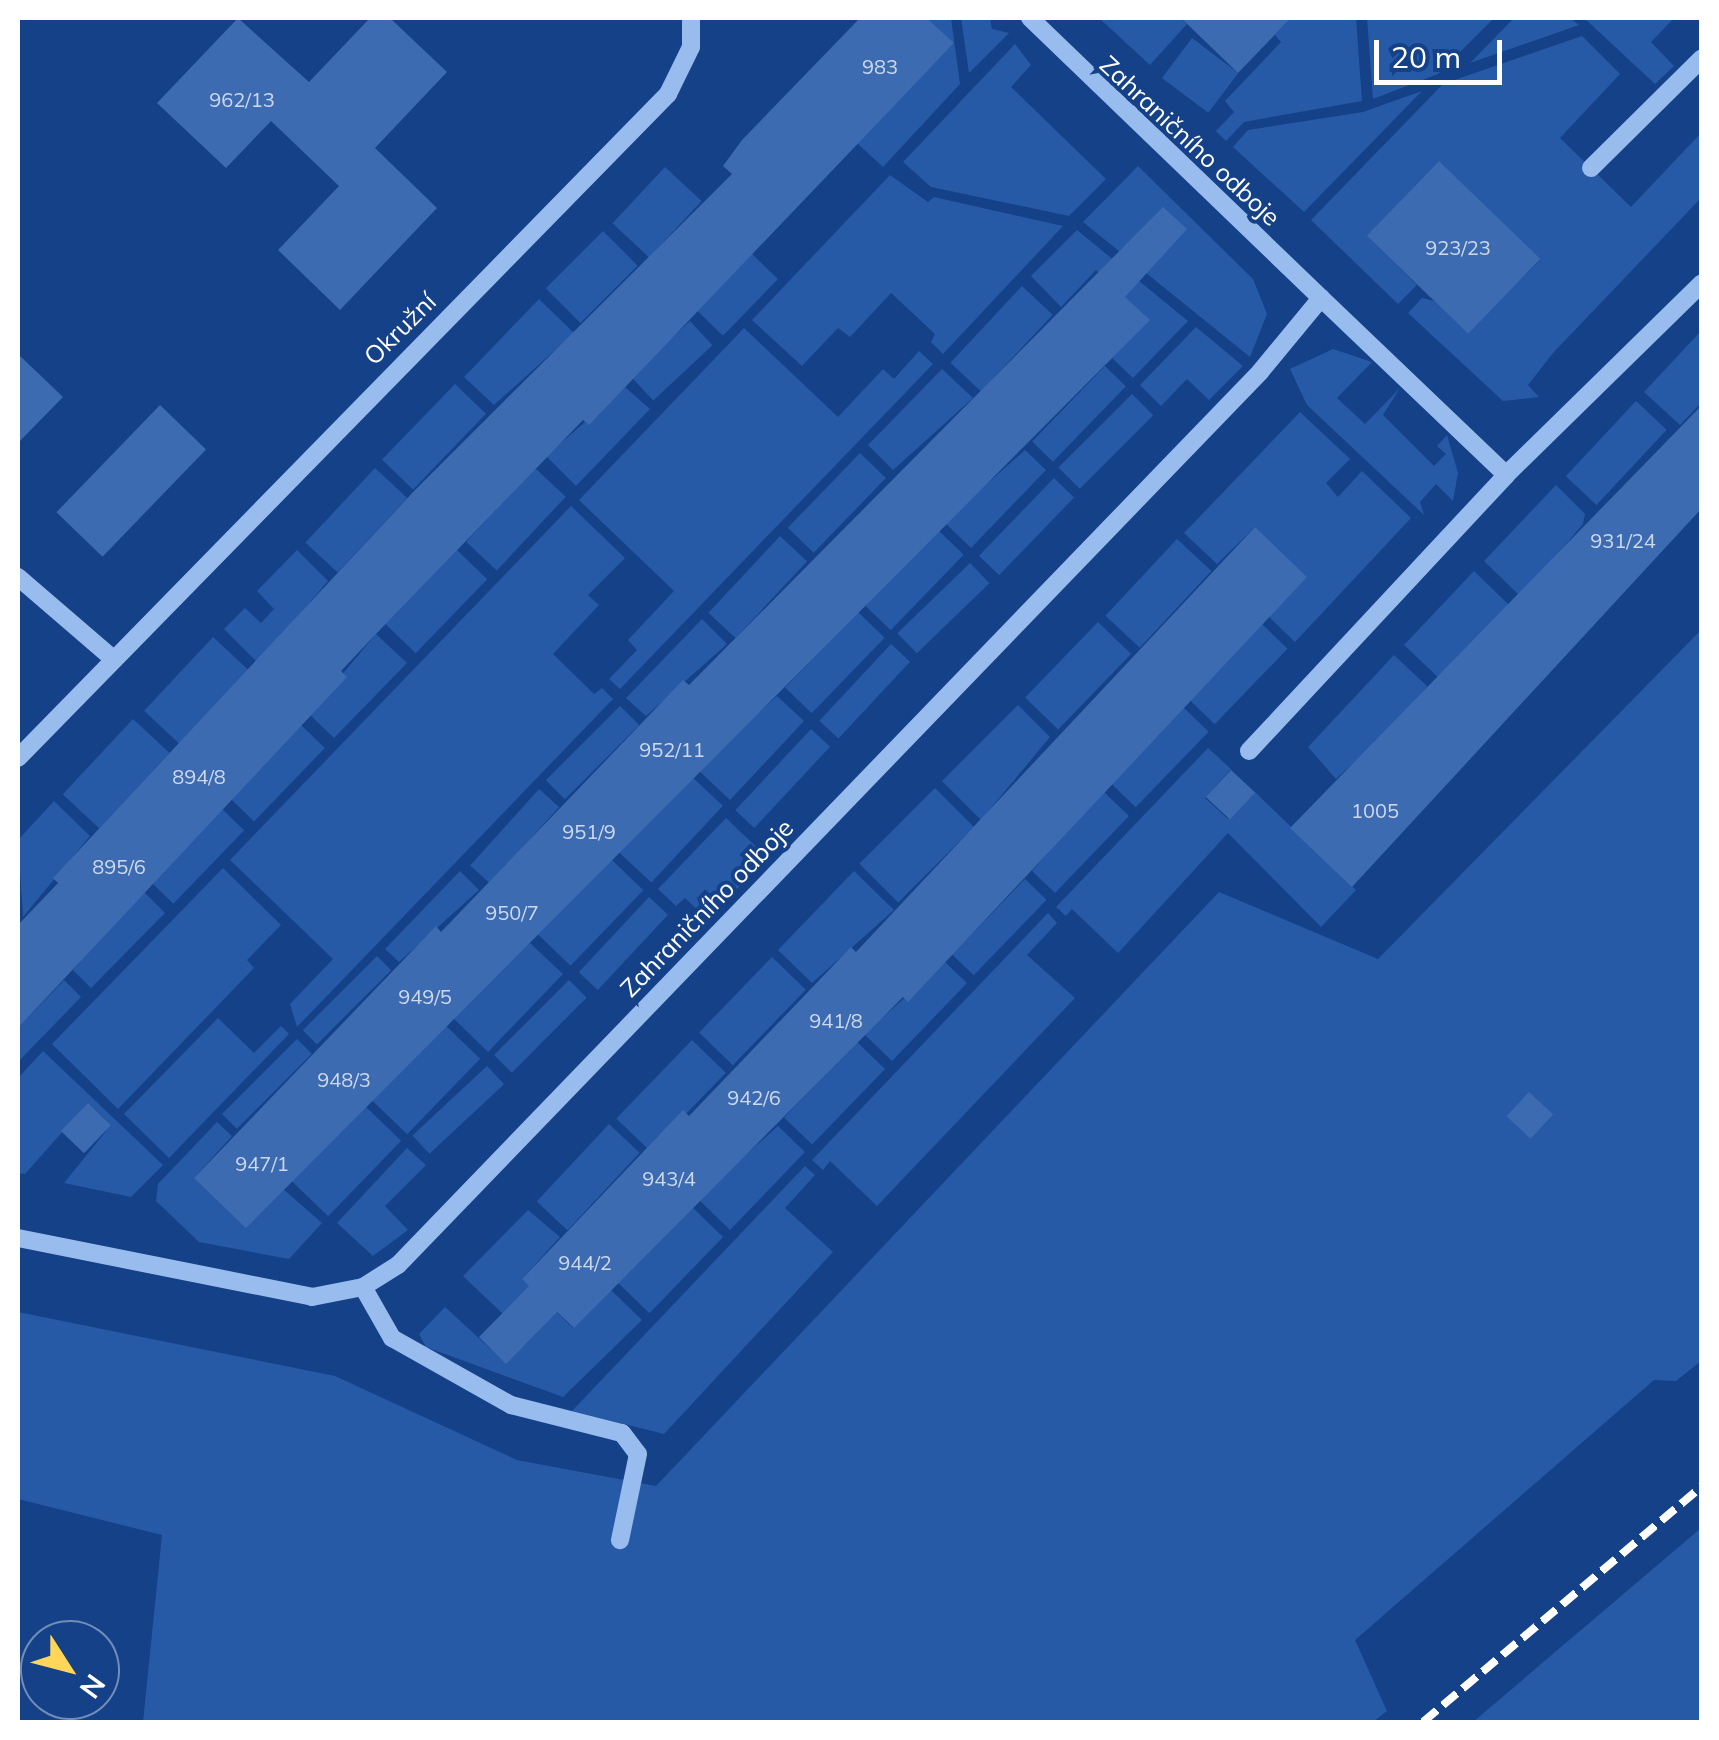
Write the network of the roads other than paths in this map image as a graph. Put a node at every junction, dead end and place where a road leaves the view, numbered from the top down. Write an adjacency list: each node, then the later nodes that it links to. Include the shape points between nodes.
1 (691, 18): 9 (street, Okružní, via 691,47 668,94)
2 (1030, 18): 6 (street, Zahraničního odboje)
3 (1702, 58): 4 (street)
4 (1591, 168)
5 (1702, 282): 7 (street)
6 (1321, 298): 7 (street, Zahraničního odboje); 13 (street, Zahraničního odboje, via 1260,372 411,1251)
7 (1506, 475): 10 (street)
8 (18, 577): 9 (street)
9 (110, 658): 11 (street, Okružní)
10 (1249, 751)
11 (18, 758)
12 (18, 1238): 13 (street, Zahraničního odboje, via 312,1298)
13 (362, 1286): 14 (street, via 392,1338 511,1405 622,1433 638,1454)
14 (620, 1540)

